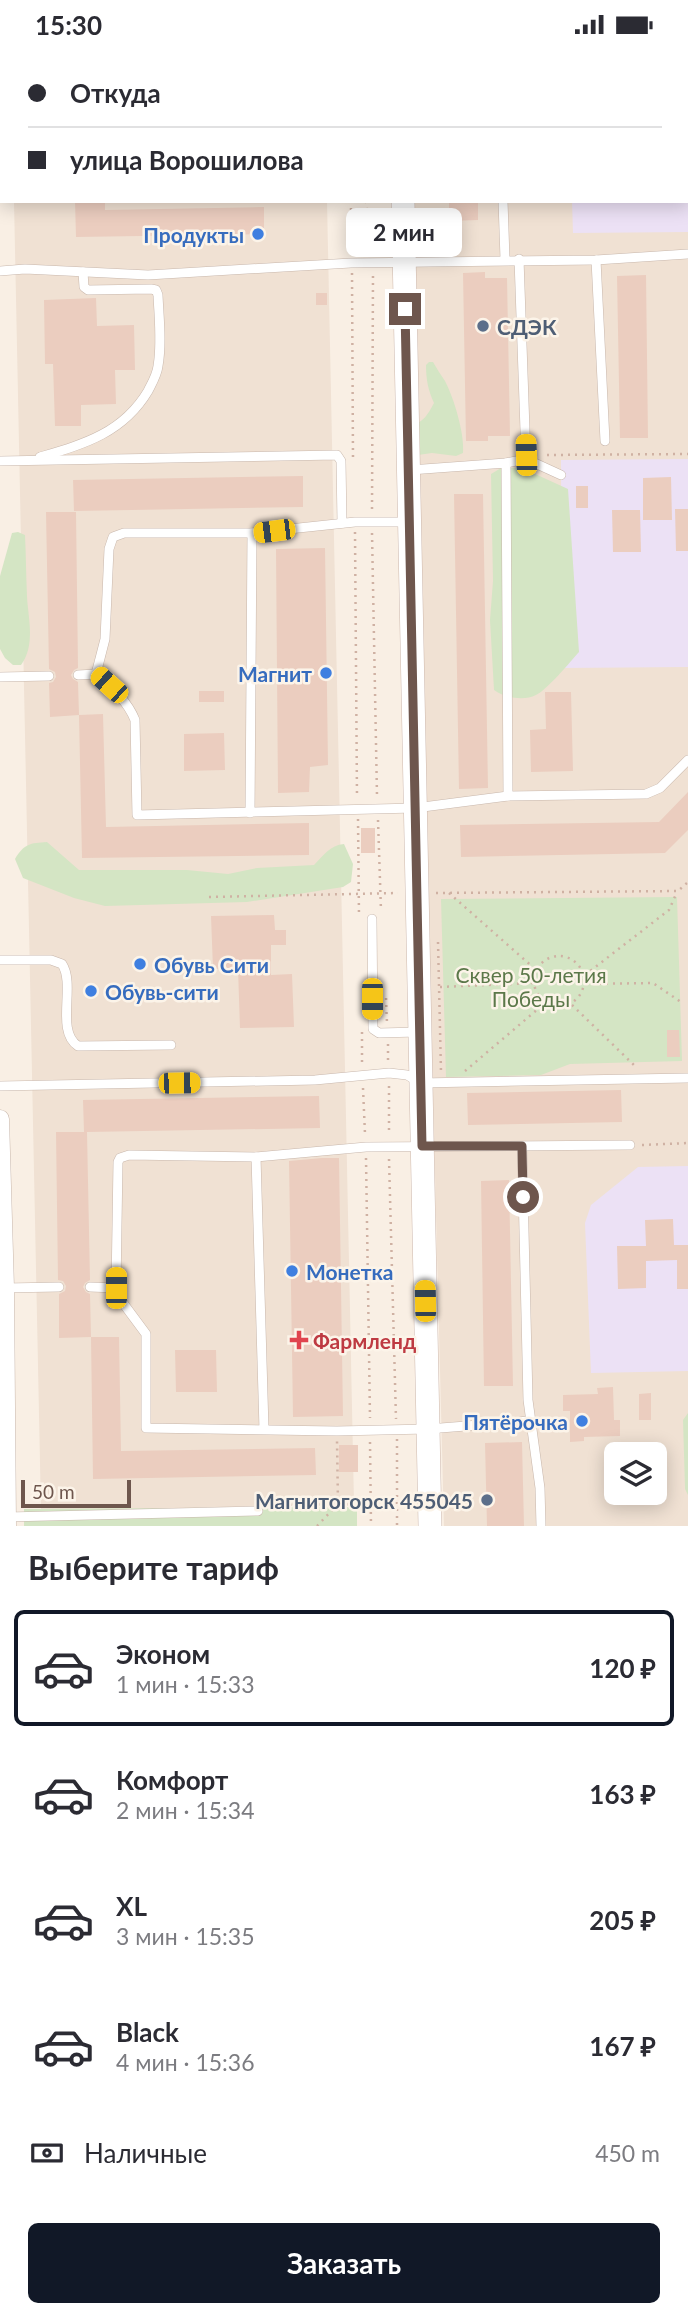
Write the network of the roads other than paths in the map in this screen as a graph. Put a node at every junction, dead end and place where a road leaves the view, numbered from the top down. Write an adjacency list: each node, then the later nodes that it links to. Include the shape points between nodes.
1 (403, 203): 7 (main road)
2 (503, 203): 4 (lane)
3 (688, 254): 6 (lane)
4 (505, 259): 5 (lane); 7 (lane)
5 (519, 259): 6 (lane); 11 (lane)
6 (596, 260): 10 (lane)
7 (404, 261): 9 (lane, via 148,275); 15 (main road)
8 (0, 271): 9 (lane)
9 (83, 272): 12 (lane, via 88,290 156,291 158,368 143,398 118,427)
10 (604, 441)
11 (526, 457): 14 (lane); 16 (lane)
12 (28, 460): 13 (lane); 18 (lane, via 335,455 341,461)
13 (0, 461)
14 (506, 463): 15 (lane); 25 (lane)
15 (408, 470): 17 (main road)
16 (561, 475)
17 (409, 522): 18 (lane); 26 (main road)
18 (342, 523): 19 (lane)
19 (251, 533): 21 (lane, via 124,533 113,537 105,639); 27 (lane)
20 (78, 674): 21 (lane)
21 (96, 674): 27 (lane, via 122,697 135,720 137,815)
22 (49, 676): 23 (lane)
23 (0, 677)
24 (688, 760): 25 (lane, via 651,793)
25 (508, 796): 26 (lane)
26 (415, 808): 27 (lane); 30 (main road)
27 (250, 813)
28 (377, 920): 30 (lane, via 372,1026 376,1032)
29 (0, 960): 31 (lane, via 62,964 68,1031 78,1046)
30 (420, 1032): 33 (main road)
31 (171, 1045)
32 (688, 1078): 33 (lane)
33 (438, 1082): 34 (lane, via 389,1073 315,1080); 37 (main road)
34 (0, 1086)
35 (0, 1119): 42 (street)
36 (630, 1145): 38 (lane)
37 (422, 1146): 38 (lane); 39 (lane); 46 (main road)
38 (522, 1146): 44 (lane)
39 (256, 1157): 43 (lane, via 129,1154 120,1158); 45 (lane)
40 (59, 1287): 42 (lane)
41 (90, 1287): 43 (lane)
42 (5, 1288): 48 (street)
43 (116, 1288): 45 (lane, via 146,1334 146,1428)
44 (529, 1421): 46 (lane); 50 (lane)
45 (264, 1429): 46 (lane)
46 (428, 1429): 49 (main road)
47 (258, 1511): 48 (lane)
48 (7, 1521)
49 (430, 1526)
50 (541, 1526)

